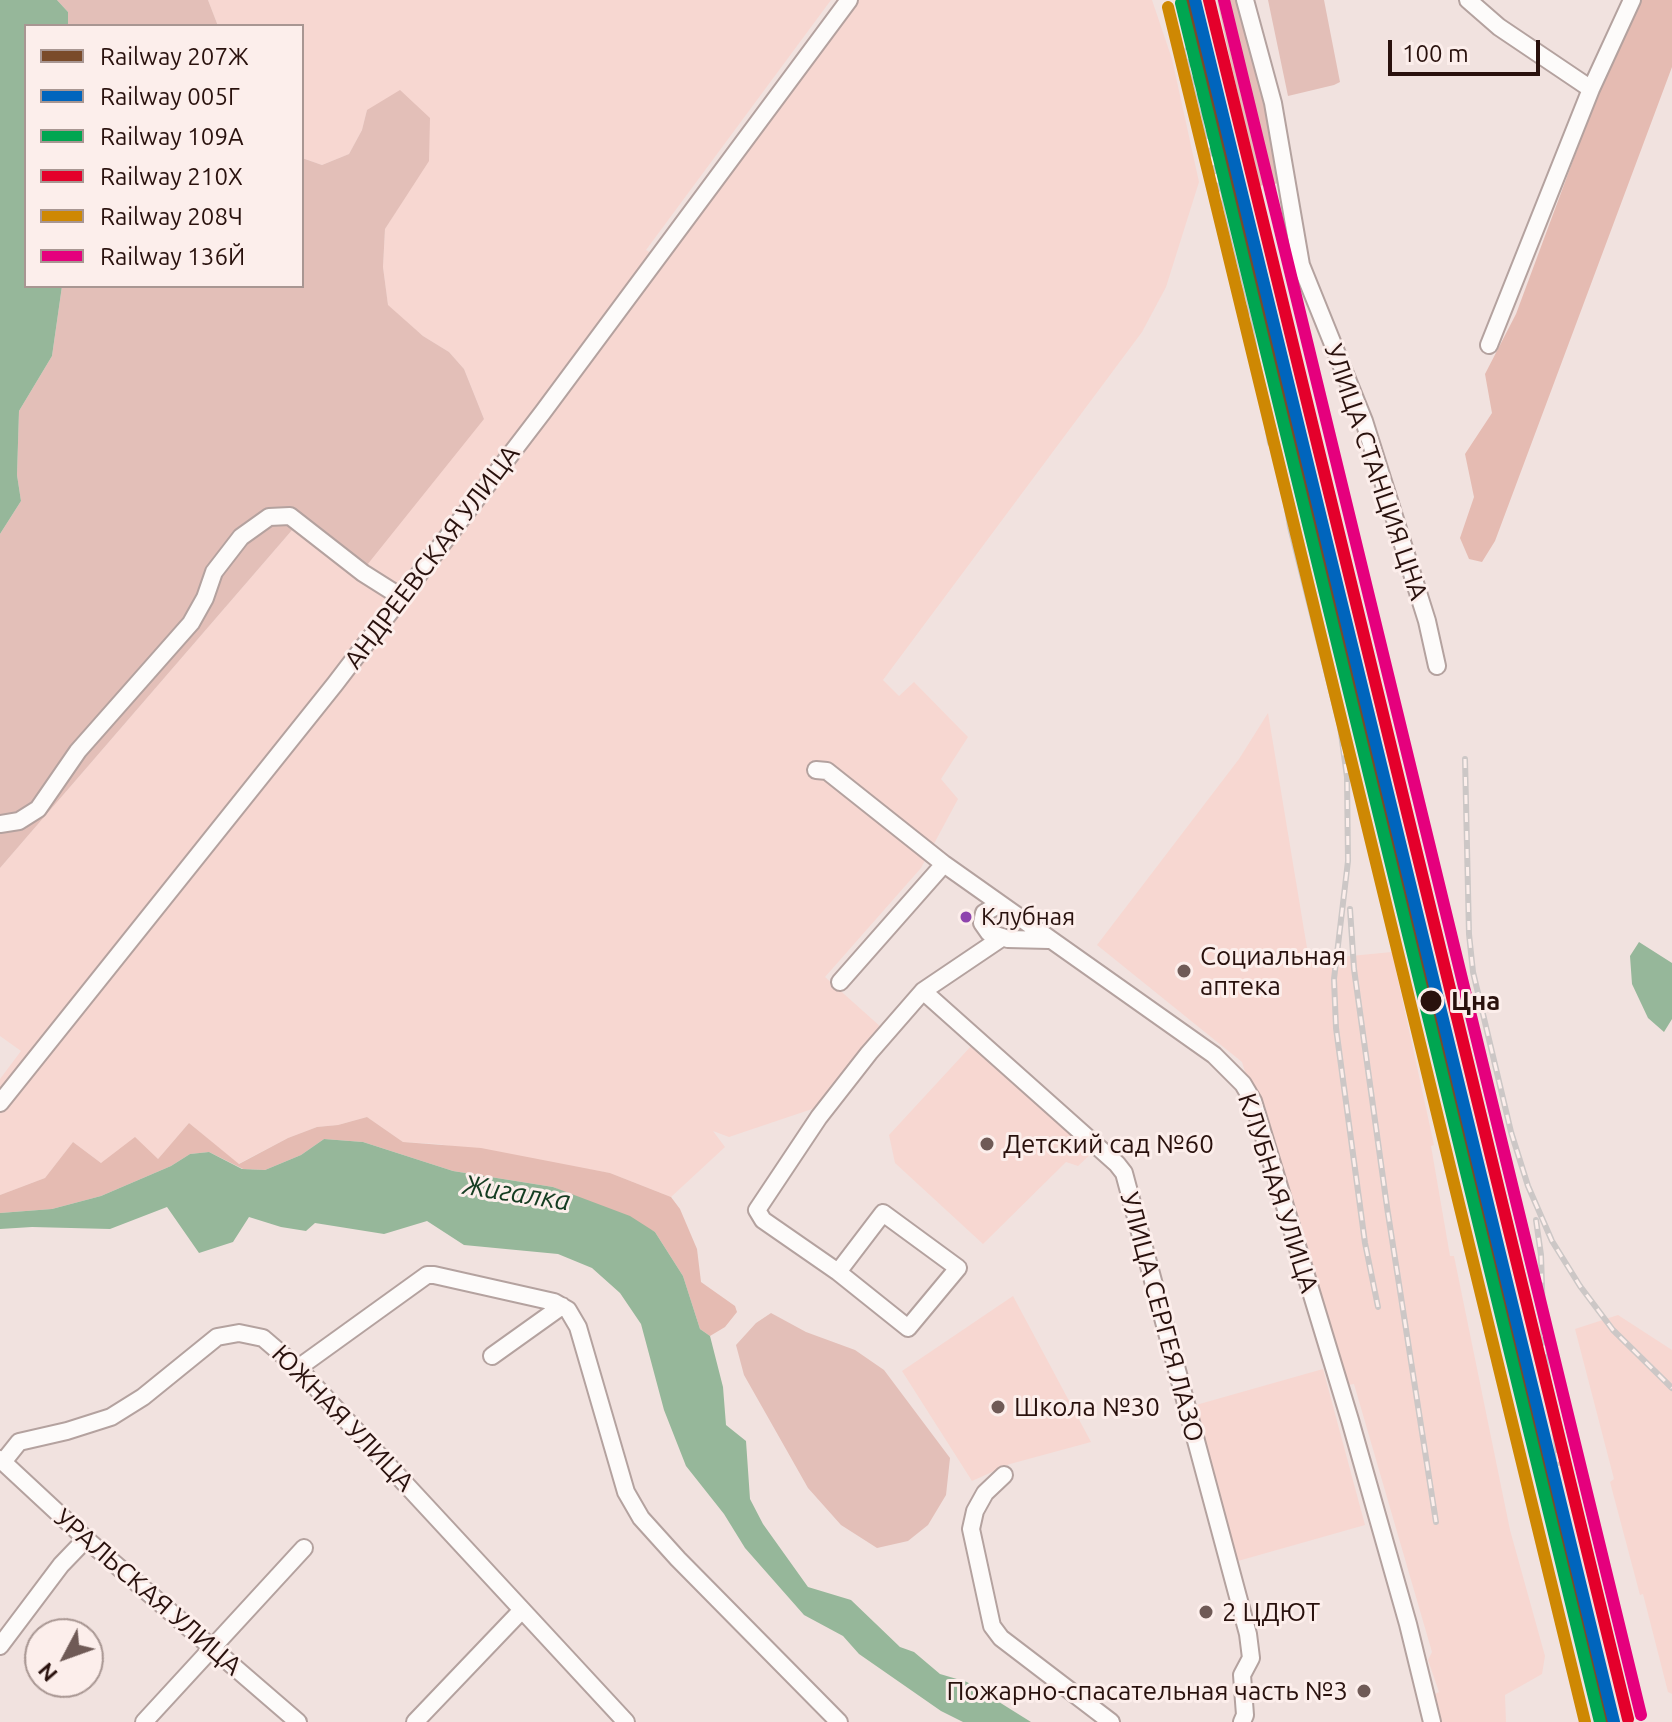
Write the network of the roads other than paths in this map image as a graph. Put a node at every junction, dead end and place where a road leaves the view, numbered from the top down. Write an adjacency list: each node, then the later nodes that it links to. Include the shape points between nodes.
1 (849, 0): 7 (street, АНДРЕЕВСКАЯ УЛИЦА)
2 (1245, 0): 8 (street, УЛИЦА СТАНЦИЯ ЦНА, via 1273,103 1301,265 1364,421)
3 (1468, 0): 5 (street)
4 (1632, 0): 5 (street)
5 (1591, 89): 6 (street)
6 (1489, 345)
7 (401, 597): 10 (street, via 290,516 269,517 241,537 214,572 191,623 78,751 38,809 19,821); 17 (street, АНДРЕЕВСКАЯ УЛИЦА)
8 (1437, 666)
9 (816, 770): 11 (street, КЛУБНАЯ УЛИЦА, via 827,771)
10 (0, 824)
11 (944, 864): 12 (street, КЛУБНАЯ УЛИЦА); 15 (street)
12 (1000, 904): 13 (street, via 984,913 982,923 989,933); 14 (street, КЛУБНАЯ УЛИЦА)
13 (1003, 937): 14 (street); 16 (street)
14 (1052, 940): 36 (street, КЛУБНАЯ УЛИЦА, via 1214,1055 1253,1101 1350,1420)
15 (840, 982)
16 (923, 991): 18 (street, via 819,1117 757,1210 763,1220); 35 (street, УЛИЦА СЕРГЕЯ ЛАЗО, via 1124,1173 1248,1634 1251,1658 1242,1675)
17 (0, 1103)
18 (838, 1272): 18 (street, via 908,1328 958,1268 883,1213)
19 (562, 1306): 20 (street); 21 (street, via 427,1275); 33 (street, via 578,1327 626,1492 641,1518)
20 (492, 1356)
21 (298, 1368): 22 (street, ЮЖНАЯ УЛИЦА, via 263,1338 222,1335 111,1417 19,1442); 26 (street, ЮЖНАЯ УЛИЦА)
22 (2, 1461): 24 (street, УРАЛЬСКАЯ УЛИЦА)
23 (1004, 1475): 34 (street, via 985,1493 971,1529 992,1626)
24 (86, 1539): 27 (street); 28 (street, УРАЛЬСКАЯ УЛИЦА)
25 (304, 1548): 28 (street)
26 (522, 1610): 31 (street); 32 (street, ЮЖНАЯ УЛИЦА)
27 (0, 1646)
28 (211, 1648): 29 (street); 30 (street, УРАЛЬСКАЯ УЛИЦА)
29 (144, 1722)
30 (298, 1722)
31 (415, 1722)
32 (626, 1722)
33 (839, 1722)
34 (1111, 1722)
35 (1242, 1722)
36 (1432, 1722)

